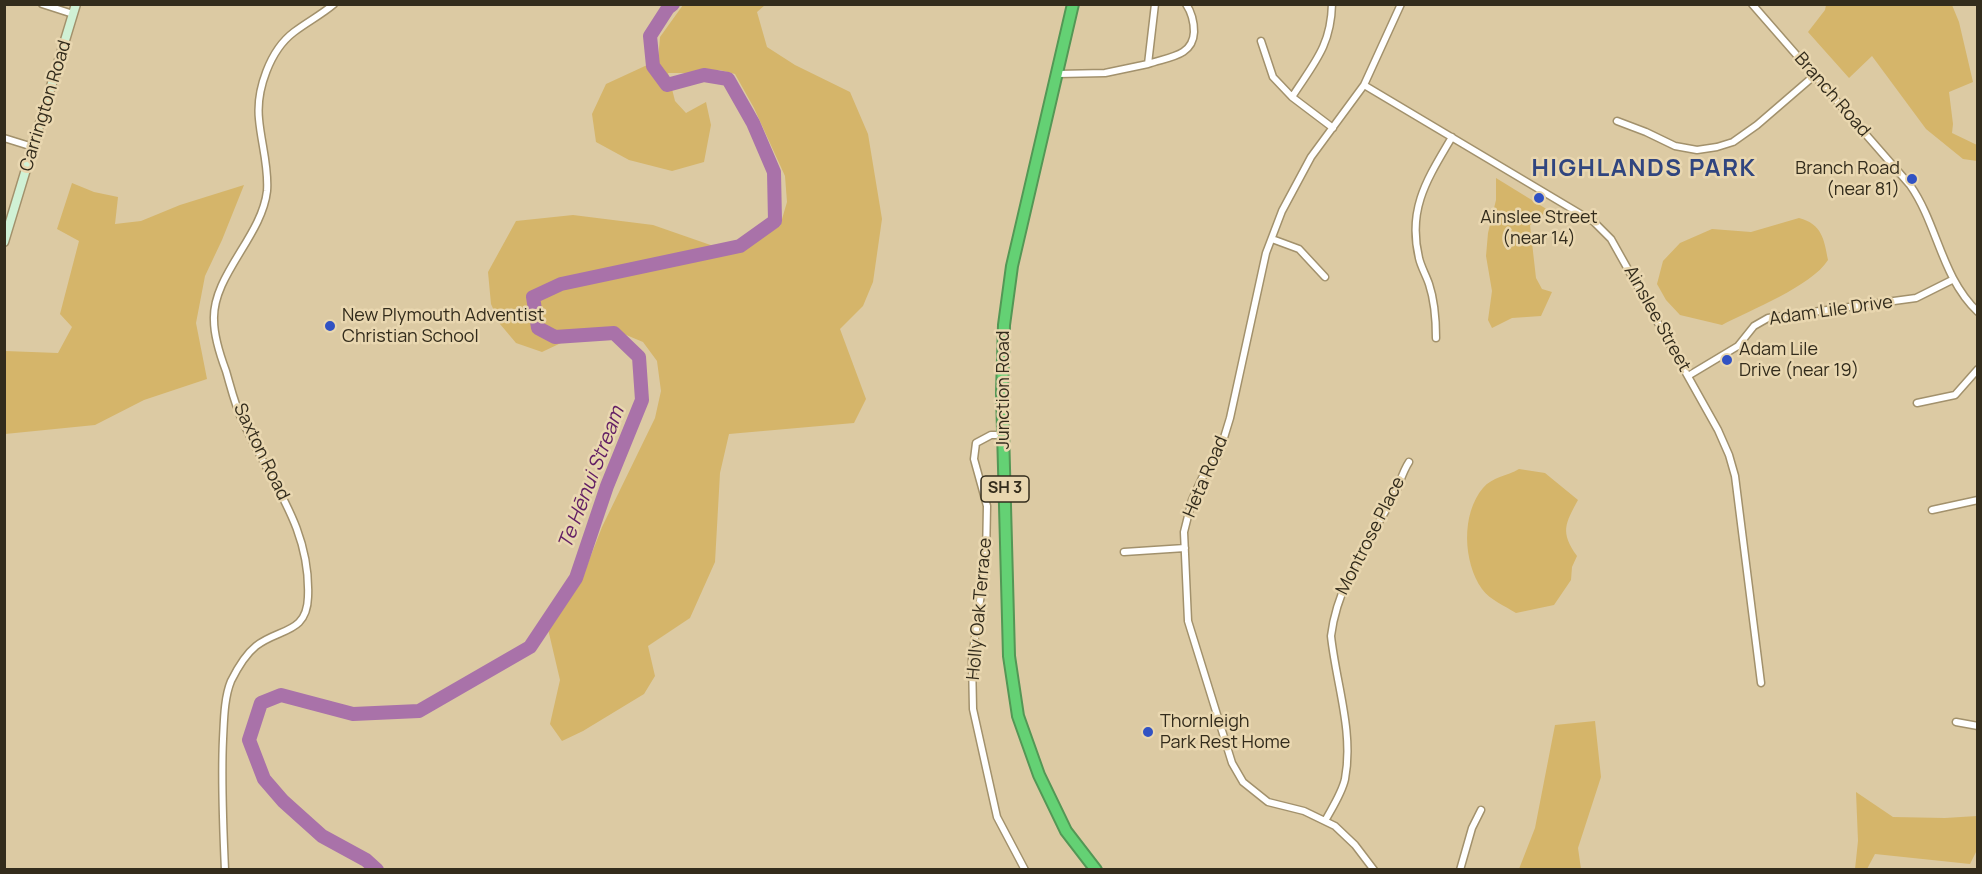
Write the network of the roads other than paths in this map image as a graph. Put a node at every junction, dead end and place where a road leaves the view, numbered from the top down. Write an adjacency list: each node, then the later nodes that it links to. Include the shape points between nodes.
1 (42, 4): 10 (street)
2 (76, 4): 10 (street, Carrington Road)
3 (334, 4): 42 (street, Saxton Road, via 288,36 269,68 258,118 267,192 260,217 215,306 218,348 242,421 274,477 301,538 308,598 303,619 291,630 257,646 230,683 221,777)
4 (1073, 4): 13 (highway, Junction Road / SH 3)
5 (1155, 4): 12 (street)
6 (1186, 4): 12 (street, via 1194,19 1193,43 1186,52)
7 (1332, 4): 16 (street, via 1325,46)
8 (1401, 4): 15 (street, Heta Road)
9 (1752, 4): 14 (street, Branch Road)
10 (73, 14): 21 (street, Carrington Road)
11 (1261, 41): 16 (street, via 1273,77)
12 (1148, 64): 13 (street, via 1105,73)
13 (1058, 74): 31 (highway, Junction Road / SH 3, via 1012,266 1004,325)
14 (1815, 75): 17 (street, via 1733,142 1717,147 1697,150 1675,146); 25 (street, Branch Road, via 1917,195)
15 (1364, 85): 18 (street, Heta Road); 19 (street, Ainslee Street)
16 (1292, 96): 18 (street)
17 (1617, 121)
18 (1333, 128): 22 (street, Heta Road, via 1301,174)
19 (1452, 137): 27 (street, via 1426,182 1416,220 1419,259 1436,313); 29 (street, Ainslee Street, via 1607,233)
20 (4, 138): 21 (street)
21 (33, 147): 23 (street, Carrington Road)
22 (1272, 239): 24 (street, via 1299,249); 35 (street, Heta Road, via 1230,418 1219,454 1192,501 1184,532)
23 (4, 243)
24 (1325, 277)
25 (1952, 280): 26 (street, Branch Road); 29 (street, Adam Lile Drive, via 1916,298 1768,318 1754,326 1738,346)
26 (1977, 312)
27 (1436, 339)
28 (1977, 369): 30 (street, via 1955,395)
29 (1688, 376): 37 (street, Ainslee Street, via 1725,442 1732,465)
30 (1917, 403)
31 (1004, 435): 43 (street, Holly Oak Terrace, via 991,435 976,443 974,459 987,516 986,557 972,659 974,709 997,817); 44 (highway, Junction Road / SH 3, via 1009,656 1018,716 1039,775 1066,831)
32 (1409, 462): 41 (street, Montrose Place, via 1394,498 1339,597 1333,621 1331,636 1347,754 1344,781)
33 (1977, 500): 34 (street)
34 (1932, 510)
35 (1185, 548): 36 (street); 41 (street, Heta Road, via 1188,621 1232,763 1243,782 1268,802)
36 (1125, 552)
37 (1761, 682)
38 (1956, 722): 39 (street)
39 (1977, 726)
40 (1481, 810): 46 (street)
41 (1325, 821): 45 (street, Heta Road, via 1355,844)
42 (225, 870)
43 (1025, 870)
44 (1096, 870)
45 (1374, 870)
46 (1460, 870)

